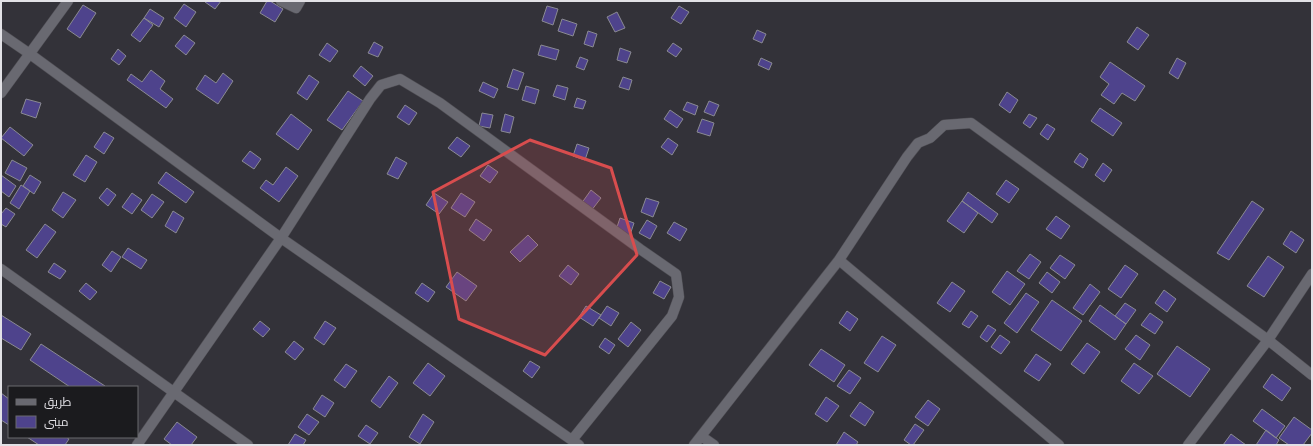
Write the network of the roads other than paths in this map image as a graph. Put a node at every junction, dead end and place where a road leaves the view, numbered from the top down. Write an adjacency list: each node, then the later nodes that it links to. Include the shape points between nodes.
1 (68, 1): 5 (street)
2 (281, 1): 3 (street, via 296,8)
3 (300, 1)
4 (1, 34): 5 (street)
5 (30, 54): 6 (street); 7 (street)
6 (1, 93)
7 (281, 238): 13 (street); 15 (street); 15 (street, via 381,85 400,79 440,103 676,274 679,297 672,316)
8 (839, 260): 11 (street, via 918,144 930,138 944,125 971,123); 14 (street); 20 (street)
9 (1, 269): 13 (street)
10 (1312, 274): 11 (street)
11 (1268, 340): 12 (street); 21 (street)
12 (1312, 375)
13 (174, 392): 16 (street); 17 (street)
14 (701, 436): 18 (street); 19 (street)
15 (576, 442)
16 (137, 445)
17 (248, 445)
18 (694, 445)
19 (714, 445)
20 (1059, 445)
21 (1188, 445)

